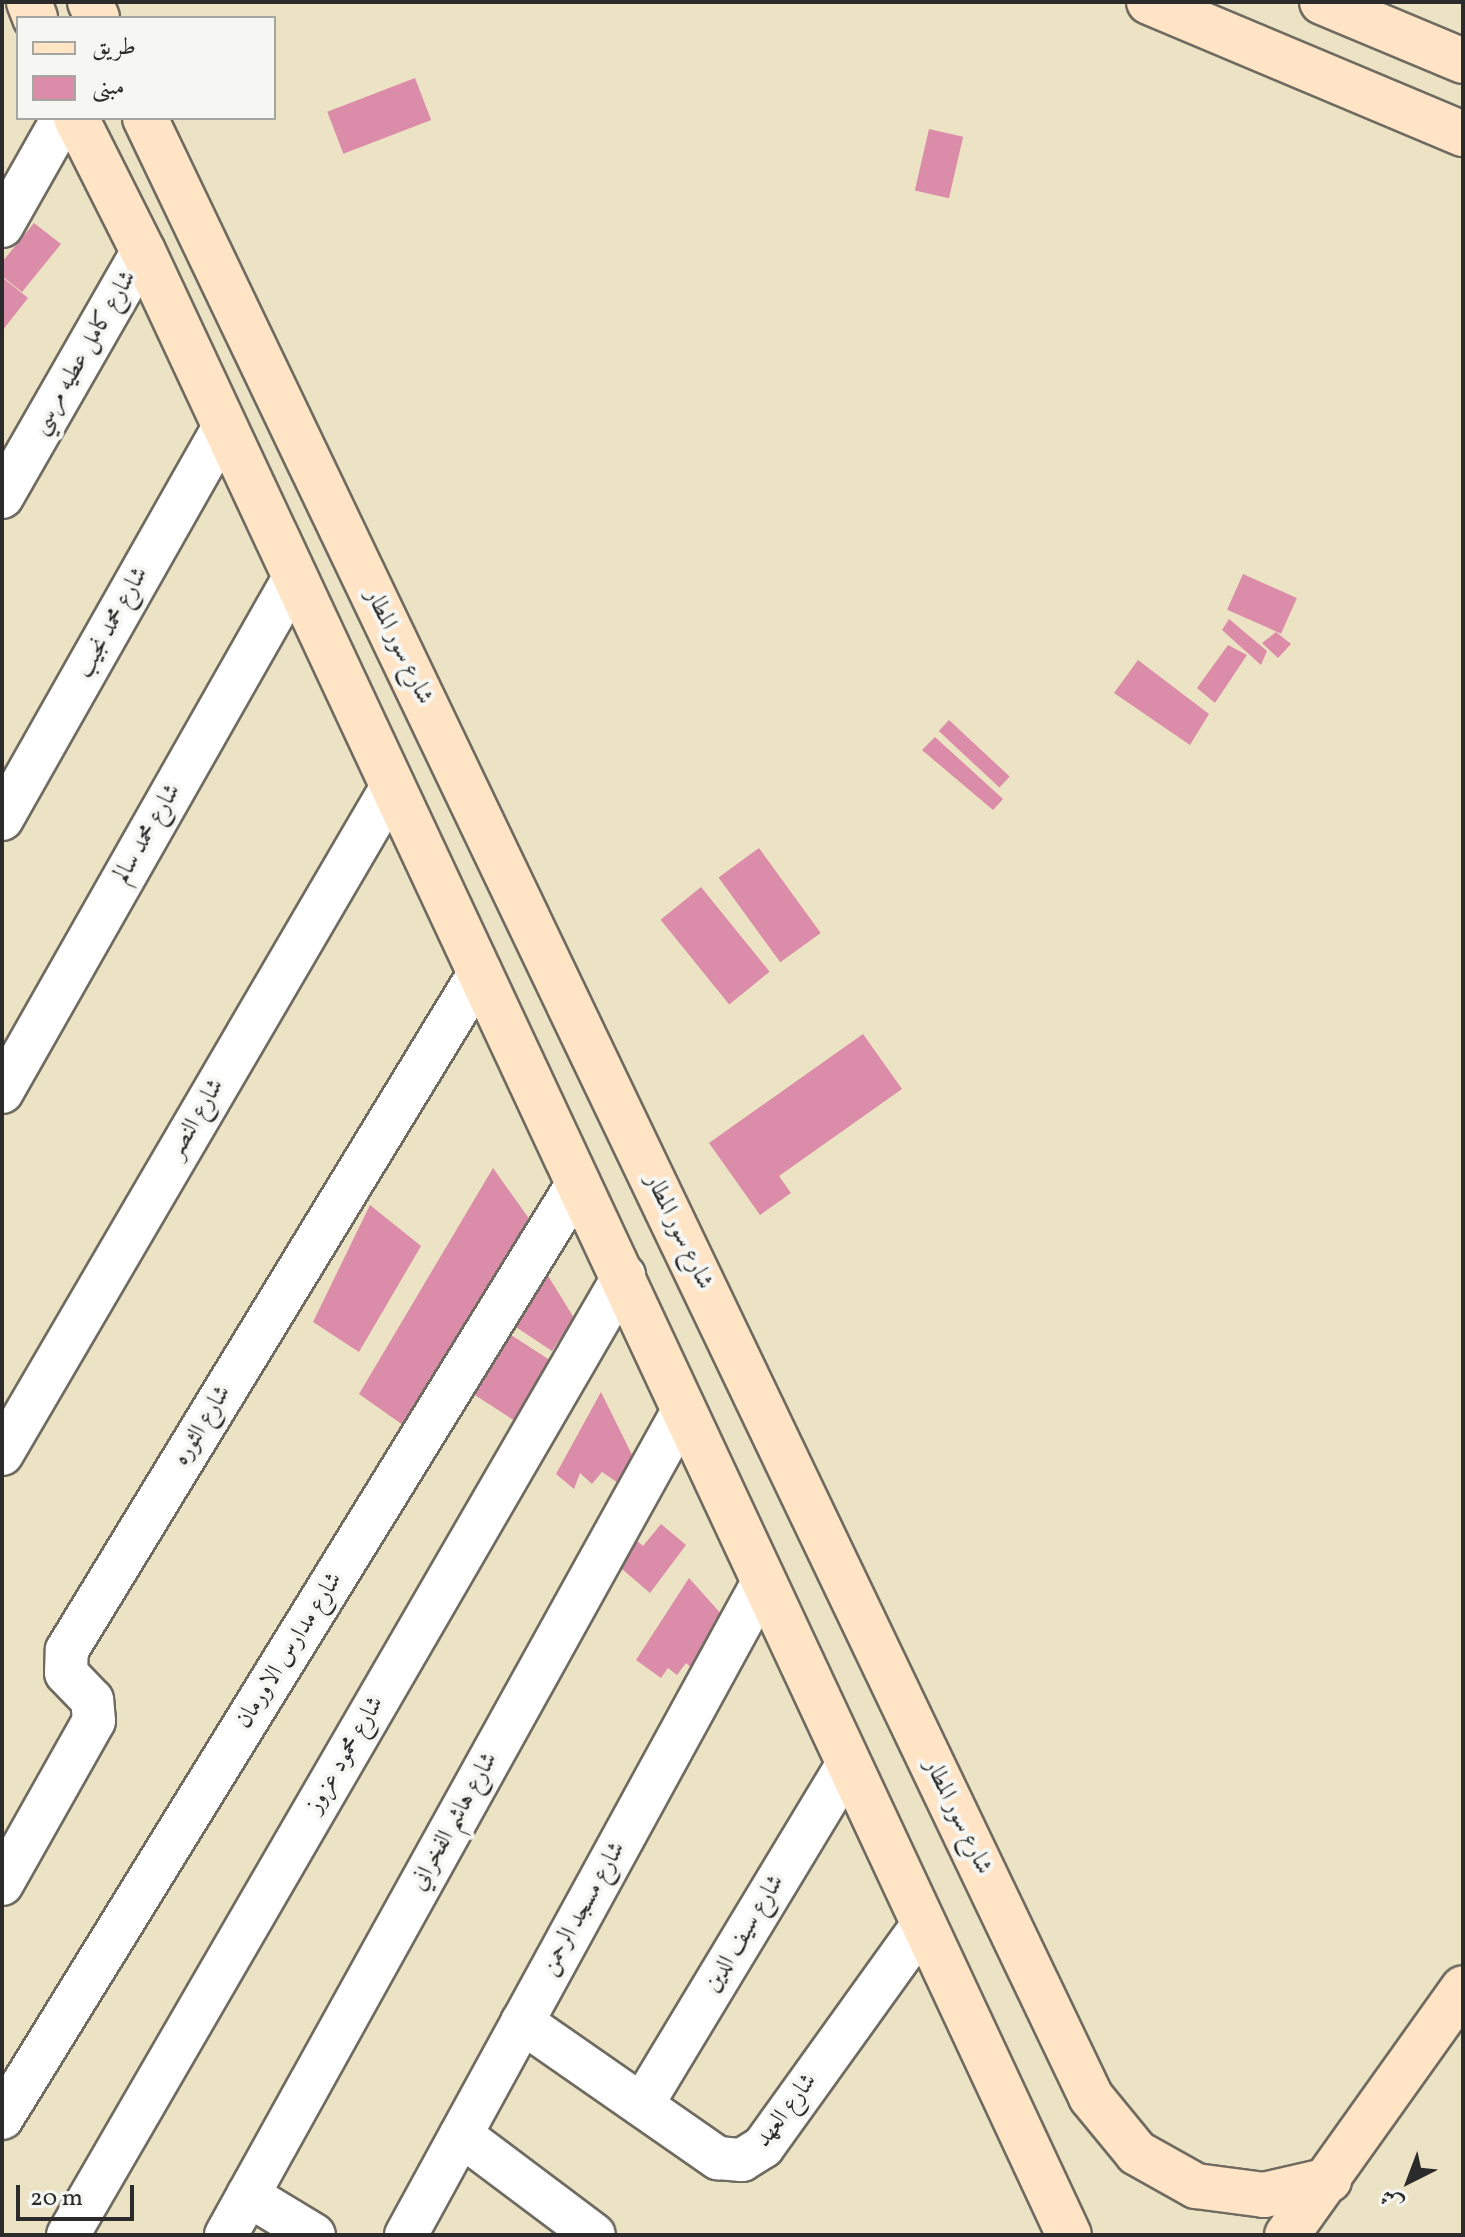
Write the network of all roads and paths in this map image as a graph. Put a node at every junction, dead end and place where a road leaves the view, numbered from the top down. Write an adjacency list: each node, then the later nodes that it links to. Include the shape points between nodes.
1 (1149, 2): 7 (street)
2 (1322, 2): 3 (street)
3 (1463, 61)
4 (62, 120): 8 (street)
5 (77, 120): 9 (street)
6 (146, 120): 30 (street, شارع سور المطار, via 1091,2097 1137,2153 1196,2186 1264,2195)
7 (1463, 134)
8 (2, 226)
9 (143, 251): 10 (street); 11 (street, شارع كامل عطيه مرسي)
10 (224, 426): 12 (street); 14 (street, شارع محمد نجيب)
11 (2, 497)
12 (295, 576): 13 (street); 16 (street, شارع محمد سالم)
13 (393, 785): 15 (street); 20 (street, شارع النصر)
14 (2, 819)
15 (480, 972): 17 (street); 23 (street, شارع الثوره, via 67,1650 66,1673 92,1700 94,1721)
16 (2, 1092)
17 (578, 1183): 18 (street); 28 (street, شارع مدارس الاورمان)
18 (624, 1276): 19 (street); 32 (street, شارع محمود عزوز)
19 (684, 1409): 21 (street); 31 (street, شارع هاشم الفخراني)
20 (2, 1454)
21 (763, 1582): 22 (street); 26 (street, شارع مسجد الرحمن)
22 (848, 1763): 24 (street); 27 (street, شارع سيف الدين)
23 (4, 1875)
24 (924, 1923): 27 (street, شارع العهد, via 753,2155 718,2158); 37 (street)
25 (1463, 1988): 30 (street)
26 (522, 2022): 27 (street, شارع العهد); 29 (street, شارع مسجد الرحمن)
27 (642, 2105)
28 (2, 2118)
29 (461, 2135): 35 (street, شارع مسجد الرحمن); 36 (street)
30 (1329, 2180): 38 (street)
31 (248, 2195): 33 (street, شارع هاشم الفخراني); 34 (street)
32 (68, 2235)
33 (226, 2235)
34 (314, 2235)
35 (406, 2235)
36 (594, 2235)
37 (1069, 2235)
38 (1287, 2235)

